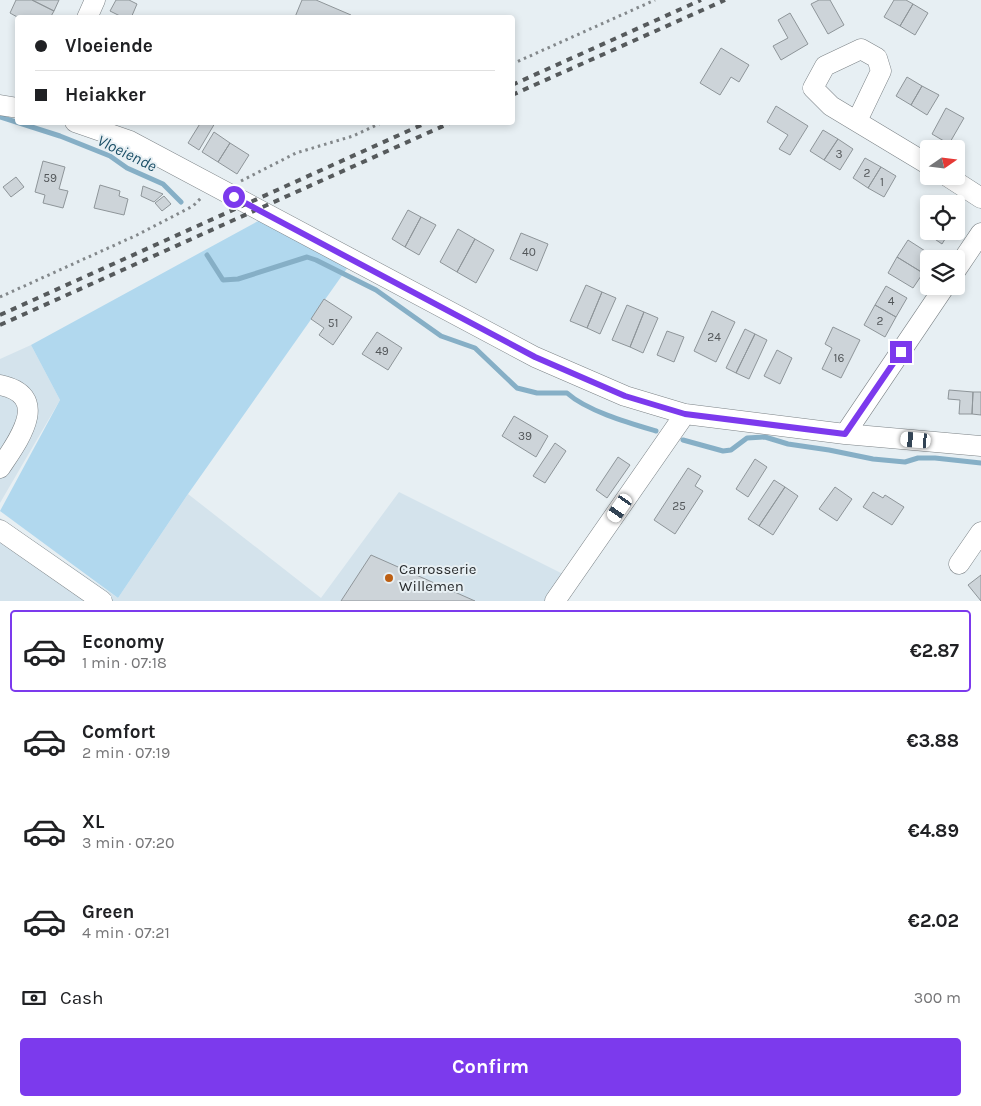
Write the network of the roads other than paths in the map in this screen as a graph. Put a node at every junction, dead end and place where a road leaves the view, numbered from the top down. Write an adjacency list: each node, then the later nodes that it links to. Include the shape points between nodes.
1 (95, 0): 2 (street)
2 (88, 15)
3 (0, 105): 4 (street)
4 (15, 108)
5 (857, 121): 7 (street)
6 (84, 125): 14 (street, via 130,141 535,357 625,396)
7 (920, 160)
8 (961, 185): 9 (street)
9 (981, 198)
10 (981, 233): 11 (street)
11 (965, 257)
12 (939, 295): 15 (street)
13 (0, 386): 17 (street, via 16,391 27,402 29,416)
14 (685, 414): 15 (street); 22 (street)
15 (845, 434): 16 (street)
16 (981, 446)
17 (0, 468)
18 (0, 530): 21 (street)
19 (981, 532): 20 (street)
20 (959, 564)
21 (102, 601)
22 (555, 601)

